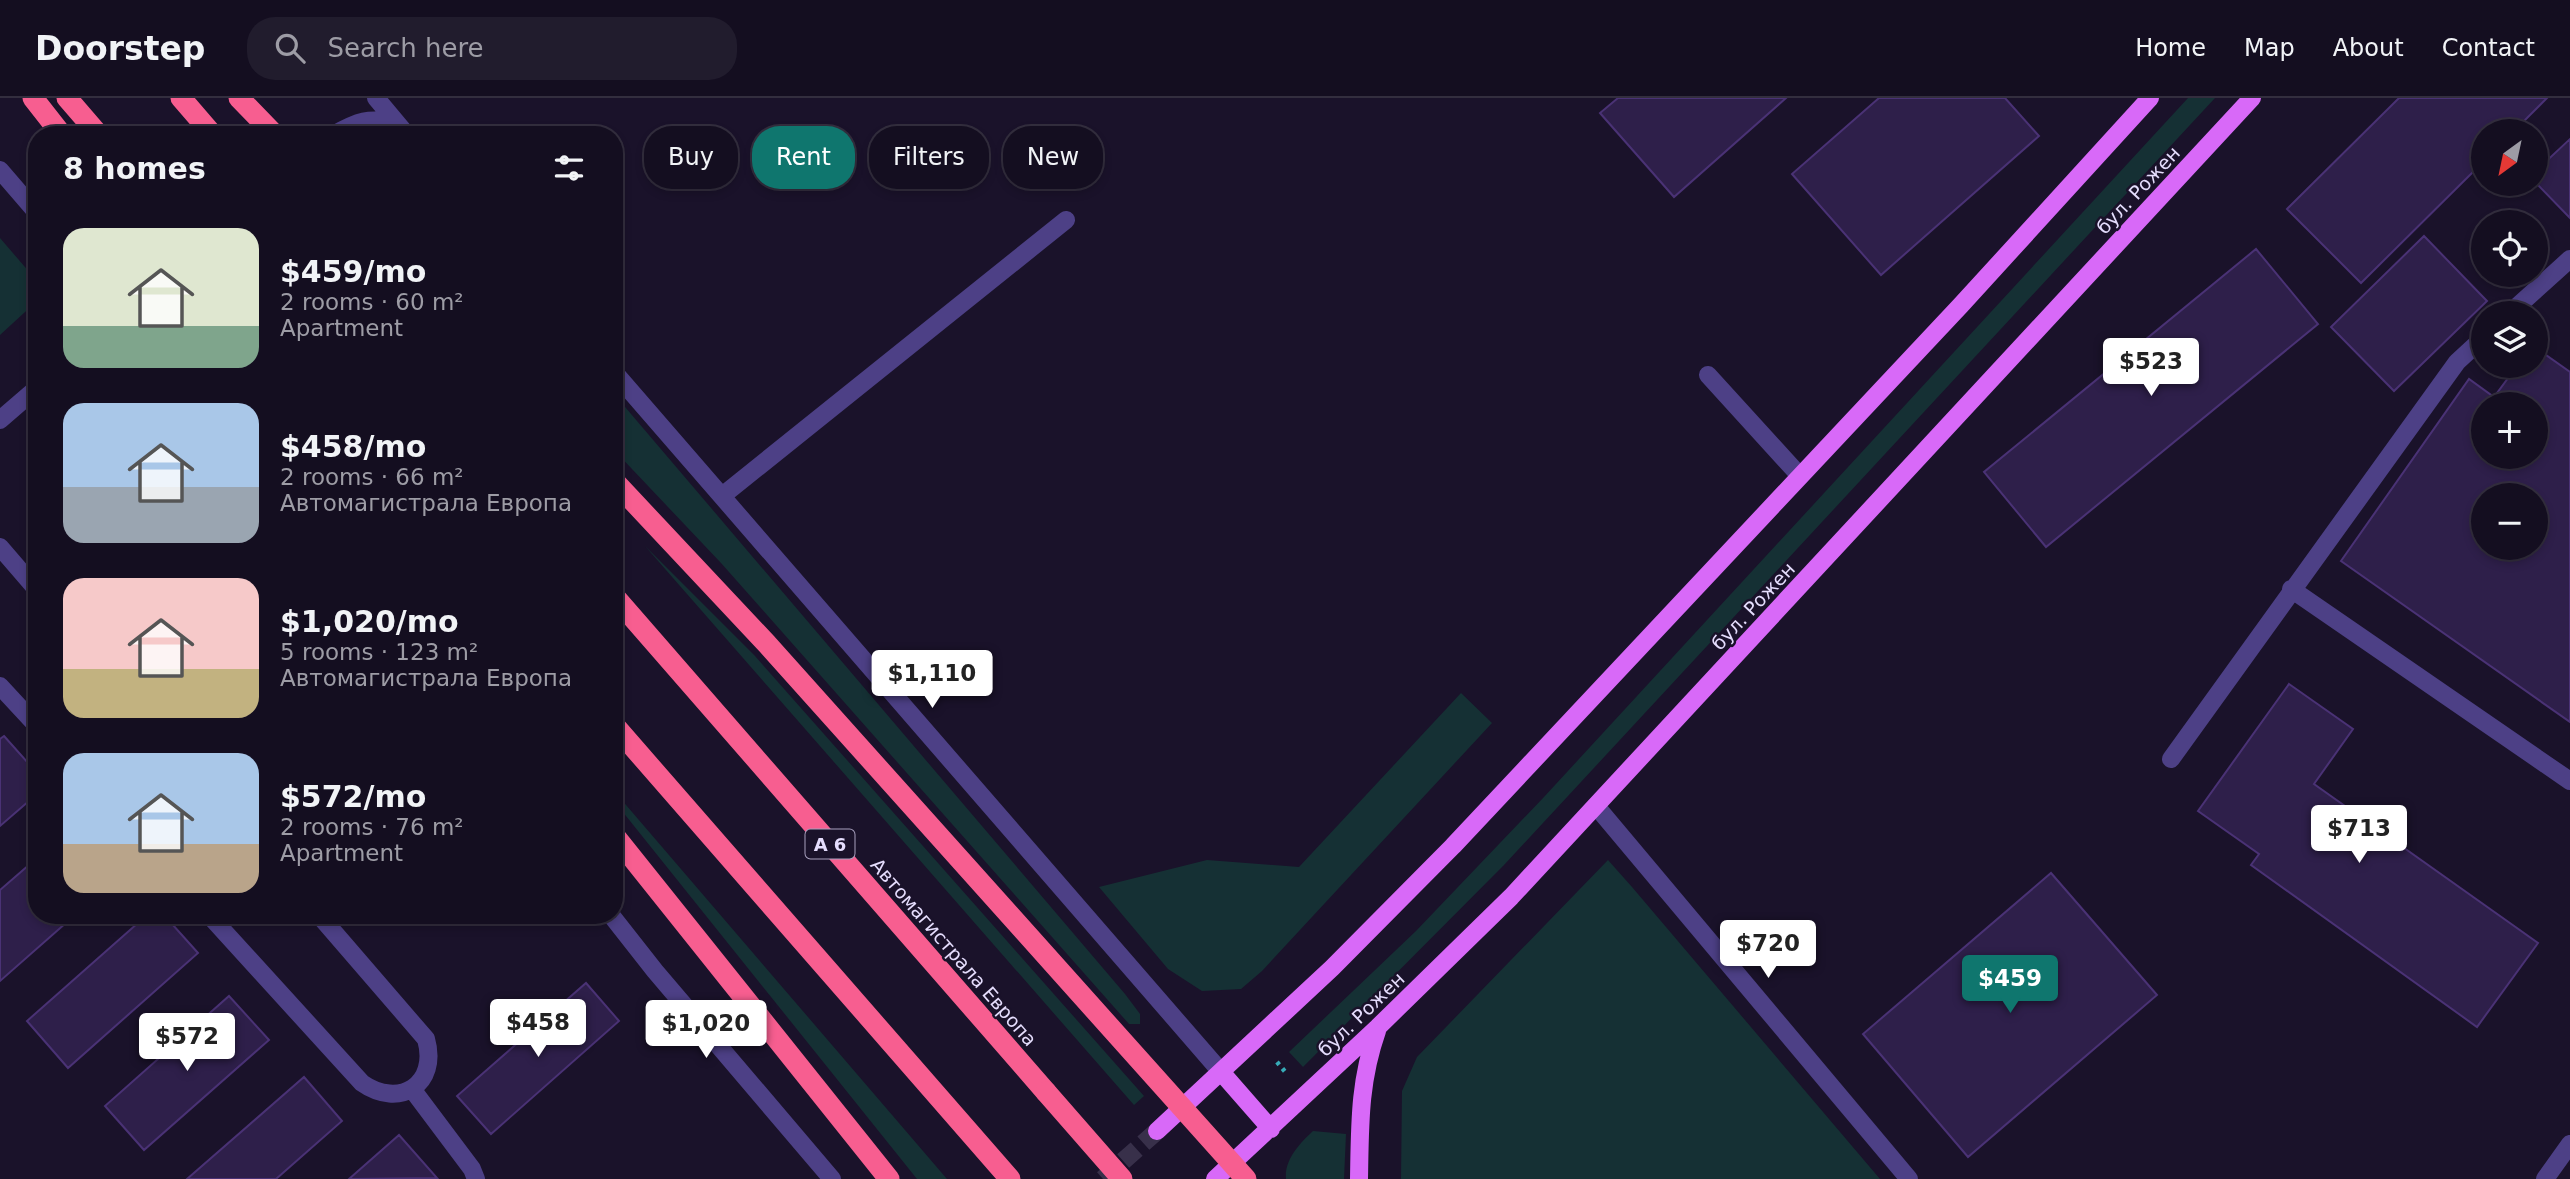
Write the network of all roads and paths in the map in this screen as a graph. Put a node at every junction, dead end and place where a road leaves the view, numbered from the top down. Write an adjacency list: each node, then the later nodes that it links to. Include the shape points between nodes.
1 (33, 98): 8 (highway)
2 (67, 98): 9 (highway)
3 (181, 98): 10 (highway)
4 (239, 98): 11 (highway)
5 (376, 98): 14 (street)
6 (2150, 98): 25 (main road)
7 (2252, 98): 37 (main road, бул. Рожен)
8 (55, 126)
9 (91, 126)
10 (205, 126)
11 (266, 126)
12 (349, 126): 13 (street, via 377,119)
13 (394, 126)
14 (399, 126)
15 (0, 170): 16 (street)
16 (28, 203)
17 (1066, 220): 27 (street)
18 (2570, 259): 19 (street)
19 (2524, 301)
20 (2471, 349): 30 (street)
21 (1708, 375): 25 (street)
22 (623, 382): 27 (street)
23 (28, 396): 24 (street)
24 (0, 420)
25 (1800, 476): 44 (main road, via 1453,846)
26 (623, 491): 47 (highway)
27 (722, 496): 44 (street)
28 (0, 547): 29 (street)
29 (28, 580)
30 (2291, 589): 35 (street); 36 (street)
31 (623, 606): 56 (highway, Автомагистрала Европа / A 6, bridge)
32 (0, 686): 33 (street)
33 (28, 716)
34 (623, 735): 55 (highway)
35 (2171, 759)
36 (2570, 781)
37 (1596, 806): 42 (main road, бул. Рожен); 59 (street)
38 (623, 846): 54 (highway)
39 (217, 924): 46 (street, via 362,1083 390,1096)
40 (327, 924): 46 (street, via 426,1039 429,1066)
41 (618, 924): 53 (street)
42 (1378, 1027): 48 (main road, бул. Рожен); 58 (main road, via 1362,1089)
43 (1276, 1062): 45 (path)
44 (1222, 1073): 47 (main road); 48 (main road)
45 (1290, 1077)
46 (412, 1089): 52 (street)
47 (1183, 1107): 49 (main road); 51 (highway)
48 (1271, 1129): 51 (main road, бул. Рожен)
49 (1157, 1130)
50 (2570, 1144): 60 (street)
51 (1239, 1171): 57 (main road, бул. Рожен)
52 (476, 1179)
53 (832, 1179)
54 (889, 1179)
55 (1010, 1179)
56 (1122, 1179)
57 (1215, 1179)
58 (1359, 1179)
59 (1909, 1179)
60 (2545, 1179)

